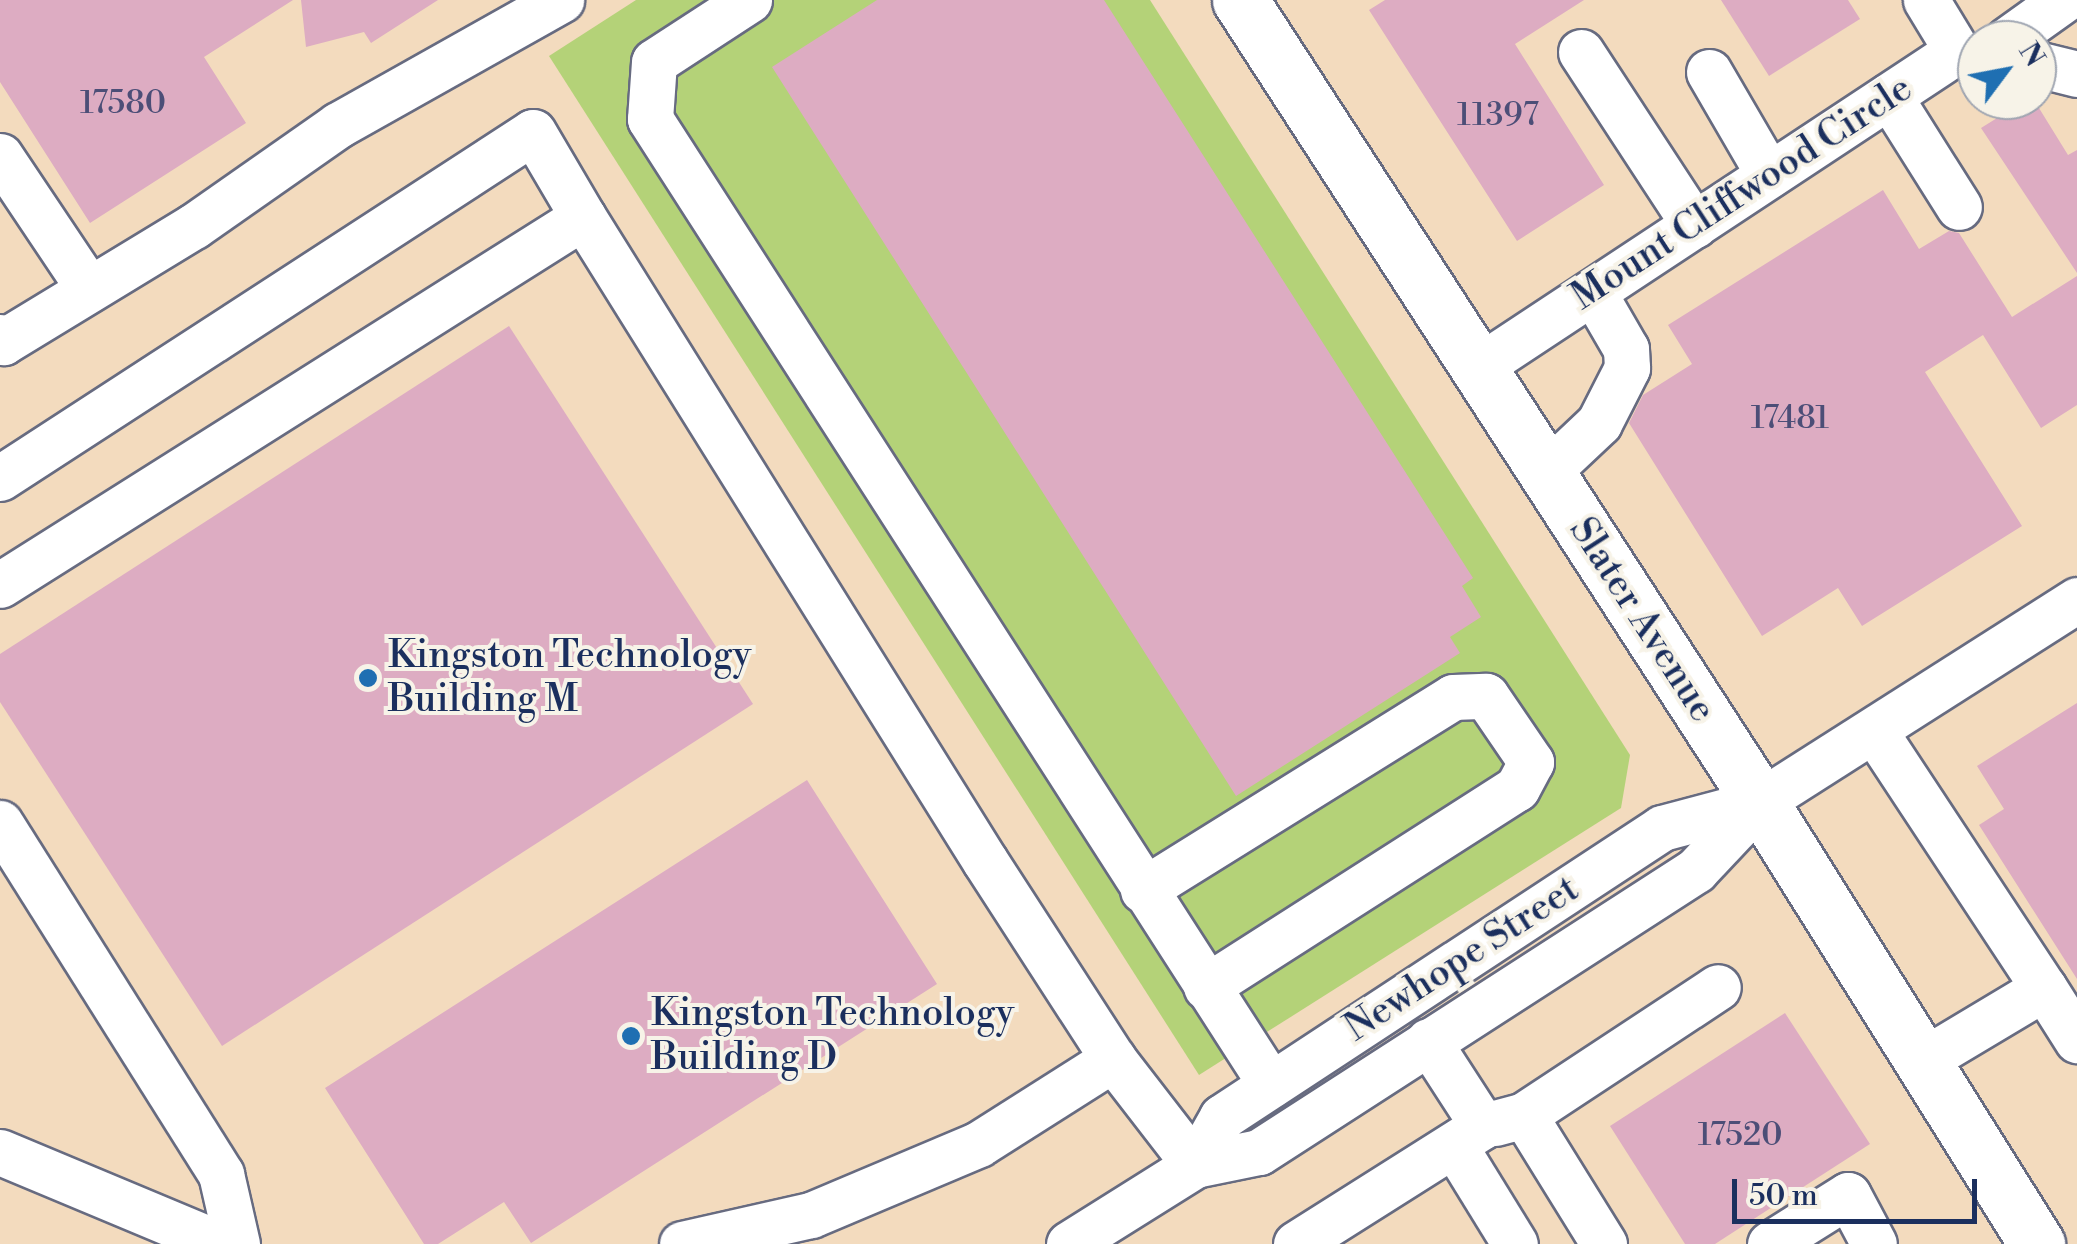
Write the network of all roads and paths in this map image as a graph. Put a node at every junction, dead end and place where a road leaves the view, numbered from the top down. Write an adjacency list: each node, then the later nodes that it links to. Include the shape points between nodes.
1 (561, 0): 15 (street, via 338,125)
2 (749, 0): 26 (street, via 654,62 650,119)
3 (2064, 0): 5 (street)
4 (1254, 5): 18 (main road, Slater Avenue)
5 (2036, 20)
6 (1951, 24): 9 (street, Mount Cliffwood Circle)
7 (1581, 52): 14 (street)
8 (1708, 72): 11 (street)
9 (1889, 96): 11 (street, Mount Cliffwood Circle); 12 (street)
10 (0, 156): 15 (street)
11 (1770, 175): 14 (street, Mount Cliffwood Circle)
12 (1959, 206)
13 (583, 217): 20 (street, via 533,132); 21 (street); 32 (street)
14 (1694, 225): 16 (street, Mount Cliffwood Circle)
15 (90, 290): 17 (street)
16 (1593, 292): 18 (street, Mount Cliffwood Circle); 19 (street, via 1626,349 1627,368 1599,422)
17 (0, 338)
18 (1478, 368): 19 (main road, Slater Avenue)
19 (1546, 473): 24 (main road, Slater Avenue)
20 (0, 478)
21 (0, 585)
22 (2077, 600): 23 (street, Newhope Street)
23 (1875, 732): 24 (street, Newhope Street); 29 (street)
24 (1760, 802): 31 (street, Newhope Street, via 1696,870); 33 (main road, Slater Avenue); 34 (street, Newhope Street, via 1662,828)
25 (0, 823): 39 (street, via 221,1174)
26 (1143, 890): 27 (street); 27 (street, via 1453,697 1486,696 1531,762 1518,788)
27 (1206, 987): 34 (street)
28 (1718, 987): 35 (street)
29 (2044, 988): 30 (street); 33 (street)
30 (2077, 1040)
31 (1428, 1041): 35 (street); 37 (street, Newhope Street, via 1260,1152)
32 (1114, 1059): 37 (street); 40 (street, via 979,1144 810,1216)
33 (1922, 1061): 47 (main road, Slater Avenue)
34 (1271, 1085): 37 (street, Newhope Street, via 1222,1117)
35 (1487, 1128): 42 (street); 43 (street); 44 (street)
36 (0, 1152): 38 (street)
37 (1195, 1164): 41 (street, Newhope Street)
38 (220, 1244)
39 (237, 1244)
40 (682, 1244)
41 (1069, 1244)
42 (1296, 1244)
43 (1516, 1244)
44 (1604, 1244)
45 (1770, 1244): 46 (street, via 1848,1194)
46 (1874, 1244)
47 (2037, 1244)

